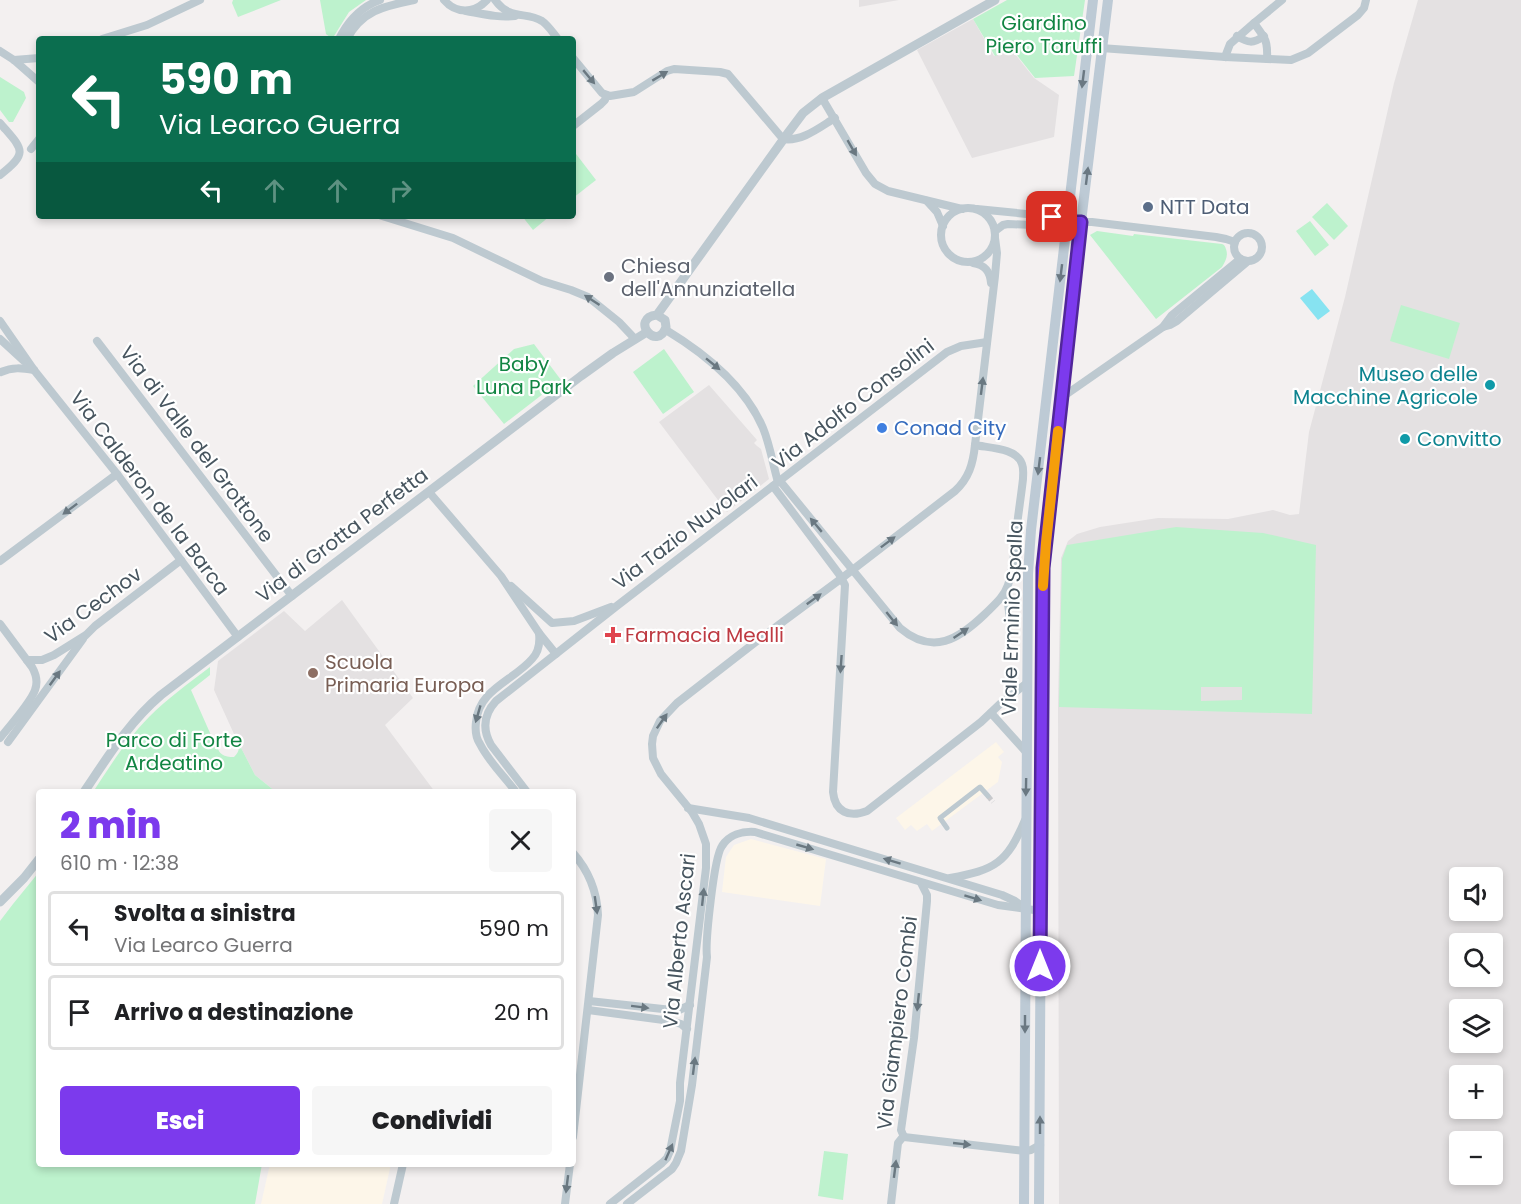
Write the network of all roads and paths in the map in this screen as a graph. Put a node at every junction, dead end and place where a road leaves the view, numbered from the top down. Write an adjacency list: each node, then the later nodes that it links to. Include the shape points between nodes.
1 (200, 0): 15 (street, via 147,26)
2 (380, 0): 16 (street, via 353,16)
3 (414, 0): 17 (street, via 373,11)
4 (487, 0): 12 (street)
5 (495, 0): 13 (street)
6 (995, 0): 31 (street, Via di Grotta Perfetta)
7 (1093, 0): 21 (main road, Viale Erminio Spalla)
8 (1108, 0): 22 (main road, Viale Erminio Spalla)
9 (1282, 0): 14 (street)
10 (1366, 0): 26 (street, via 1358,15 1308,53 1291,60)
11 (442, 1): 12 (street)
12 (466, 11): 13 (street)
13 (518, 15): 18 (street, via 542,21)
14 (1254, 23): 19 (street); 20 (street)
15 (112, 36)
16 (340, 36)
17 (349, 36)
18 (555, 36)
19 (1237, 36): 20 (street, via 1253,42); 24 (street)
20 (1264, 36): 26 (street)
21 (1087, 47): 22 (street); 43 (main road, Viale Erminio Spalla, one-way to 43)
22 (1102, 48): 24 (street); 44 (main road, Viale Erminio Spalla, one-way to 22)
23 (0, 51): 27 (street)
24 (1225, 57): 26 (street)
25 (36, 58): 27 (street)
26 (1267, 59)
27 (14, 60): 29 (street)
28 (576, 62): 30 (street, one-way to 30)
29 (36, 79)
30 (606, 95): 34 (street, via 601,104); 35 (street, one-way to 35, via 634,92 674,69 720,72 728,74)
31 (822, 98): 32 (street); 35 (street, Via di Grotta Perfetta, via 803,113)
32 (835, 118): 35 (street, via 800,138); 39 (street, one-way to 39, via 875,184 892,193)
33 (0, 123): 38 (street, via 20,151 18,160)
34 (576, 124)
35 (783, 139): 51 (street, Via di Grotta Perfetta)
36 (36, 143): 37 (street)
37 (31, 149)
38 (0, 175)
39 (926, 200): 40 (street); 45 (street)
40 (962, 209): 41 (street); 45 (street)
41 (976, 209): 43 (street); 46 (street, via 988,217)
42 (392, 219): 56 (street, one-way to 42, via 588,297 542,281 453,238)
43 (1067, 222): 44 (street); 46 (street, via 1055,226 1008,224); 62 (main road, Viale Erminio Spalla, one-way to 62)
44 (1081, 222): 47 (street); 61 (main road, Viale Erminio Spalla)
45 (943, 226): 49 (street, via 941,238 947,252)
46 (995, 235): 49 (street, via 987,255); 50 (street)
47 (1235, 242): 48 (street, via 1234,252); 48 (street, via 1247,233 1259,239 1262,248 1256,259)
48 (1244, 260): 61 (street, via 1172,315 1163,327)
49 (970, 263): 50 (street, via 982,265 989,272)
50 (992, 302): 58 (street, Via Alberto Ascari)
51 (657, 315): 53 (street, via 667,324); 54 (street, Via di Grotta Perfetta, via 647,320)
52 (0, 321): 59 (street, Via Calderon de la Barca)
53 (666, 330): 54 (street, Via di Grotta Perfetta, via 659,336); 66 (street, one-way to 66, via 727,376 739,390 762,426)
54 (647, 332): 56 (street, Via di Grotta Perfetta)
55 (0, 339): 59 (street, Via Calderon de la Barca)
56 (635, 339): 67 (street, Via di Grotta Perfetta, via 580,376)
57 (97, 341): 74 (street, Via di Valle del Grottone)
58 (987, 342): 64 (street, Via Alberto Ascari, one-way to 58); 66 (street, Via Adolfo Consolini, via 947,352)
59 (34, 370): 60 (street); 65 (street, Via Calderon de la Barca)
60 (1, 372)
61 (1061, 398): 63 (main road, Viale Erminio Spalla)
62 (1046, 409): 63 (street); 85 (main road, Viale Erminio Spalla, one-way to 85, via 1029,559)
63 (1060, 410): 110 (main road, Viale Erminio Spalla, via 1043,578)
64 (975, 445): 70 (street, Via Alberto Ascari, one-way to 64, via 960,486 971,469); 73 (street, via 1012,453 1023,467 1012,568)
65 (117, 474): 68 (street, Via Calderon de la Barca); 69 (street, one-way to 69)
66 (777, 483): 70 (street, one-way to 66); 72 (street); 75 (street, Via Tazio Nuvolari)
67 (429, 492): 71 (street); 74 (street, Via di Grotta Perfetta)
68 (181, 560): 79 (street, Via Cechov); 80 (street, Via Calderon de la Barca)
69 (0, 561)
70 (852, 570): 72 (street, Via Alberto Ascari); 73 (street, one-way to 73, via 898,626 926,641 951,640 963,633)
71 (501, 576): 75 (street, Via Tazio Nuvolari, via 552,623 574,621); 78 (street)
72 (842, 578): 86 (street, one-way to 86, via 846,588 834,771 834,797 840,808 851,814 867,811); 95 (street, Via Alberto Ascari, one-way to 72, via 653,758 653,736 660,721 734,659)
73 (1005, 592): 76 (street)
74 (292, 596): 80 (street, Via di Grotta Perfetta)
75 (618, 605): 81 (street, Via Tazio Nuvolari)
76 (1008, 615)
77 (0, 624): 83 (street, Via Cechov)
78 (539, 633): 81 (street); 82 (street)
79 (86, 635): 83 (street, Via Cechov, via 46,659); 87 (street, one-way to 79)
80 (238, 637): 91 (street, Via di Grotta Perfetta, via 144,711)
81 (556, 654): 84 (street, Via Tazio Nuvolari)
82 (533, 659): 84 (street); 92 (street, one-way to 92, via 487,695 476,720 480,745)
83 (27, 660): 87 (street, via 35,673 35,689)
84 (523, 680): 93 (street, Via Tazio Nuvolari, via 493,704 485,727 491,744)
85 (1027, 683): 86 (street); 90 (main road, Viale Erminio Spalla)
86 (991, 713): 90 (street)
87 (16, 725): 88 (street); 89 (street)
88 (0, 738)
89 (8, 742)
90 (1027, 753): 97 (main road, Viale Erminio Spalla, one-way to 97)
91 (86, 789)
92 (514, 789)
93 (524, 789)
94 (988, 796): 96 (street, via 982,785)
95 (688, 808): 99 (street, via 742,816); 111 (street, Via Alberto Ascari, one-way to 95, via 706,847 699,824)
96 (940, 818): 98 (street); 100 (street)
97 (1026, 819): 106 (street, via 1012,846 995,864 982,872); 109 (main road, Viale Erminio Spalla)
98 (934, 823)
99 (783, 828): 101 (street); 102 (street)
100 (947, 828)
101 (780, 840): 103 (street, one-way to 103); 111 (street, Via Alberto Ascari, via 741,832 724,843 716,863)
102 (828, 842): 103 (street); 106 (street, one-way to 102)
103 (825, 853): 107 (street)
104 (576, 857): 114 (street, one-way to 114, via 586,872 597,905)
105 (36, 863): 108 (street)
106 (948, 879): 109 (street, via 1002,895)
107 (921, 883): 109 (street, one-way to 109); 121 (street, Via Giampiero Combi, one-way to 121, via 927,901 901,1130)
108 (0, 902)
109 (1026, 909): 110 (street); 112 (main road, Viale Erminio Spalla)
110 (1041, 911): 113 (main road, Viale Erminio Spalla)
111 (703, 934): 115 (street, Via Alberto Ascari); 119 (street, Via Alberto Ascari, one-way to 111, via 707,957)
112 (1026, 944): 113 (street); 123 (main road, Viale Erminio Spalla, one-way to 123)
113 (1041, 944): 122 (main road, Viale Erminio Spalla, one-way to 113)
114 (588, 1001): 115 (street, one-way to 115, via 672,1010); 116 (street)
115 (690, 1005): 117 (street, Via Alberto Ascari)
116 (588, 1010): 117 (street, via 671,1021); 120 (street)
117 (687, 1029): 118 (street, Via Alberto Ascari)
118 (680, 1083): 119 (street); 126 (street, Via Alberto Ascari, one-way to 118, via 670,1154)
119 (692, 1085): 127 (street, Via Alberto Ascari, via 679,1157 672,1169)
120 (576, 1112)
121 (904, 1137): 123 (street, one-way to 123); 132 (street, Via Giampiero Combi, one-way to 121, via 898,1143)
122 (1040, 1145): 123 (street); 134 (main road, Viale Erminio Spalla)
123 (1025, 1151): 133 (main road, Viale Erminio Spalla)
124 (402, 1167): 128 (street)
125 (570, 1167): 129 (street, one-way to 129)
126 (645, 1177): 127 (street); 130 (street, Via Alberto Ascari)
127 (651, 1185): 131 (street, Via Alberto Ascari)
128 (394, 1204)
129 (565, 1204)
130 (610, 1204)
131 (627, 1204)
132 (891, 1204)
133 (1024, 1204)
134 (1039, 1204)

